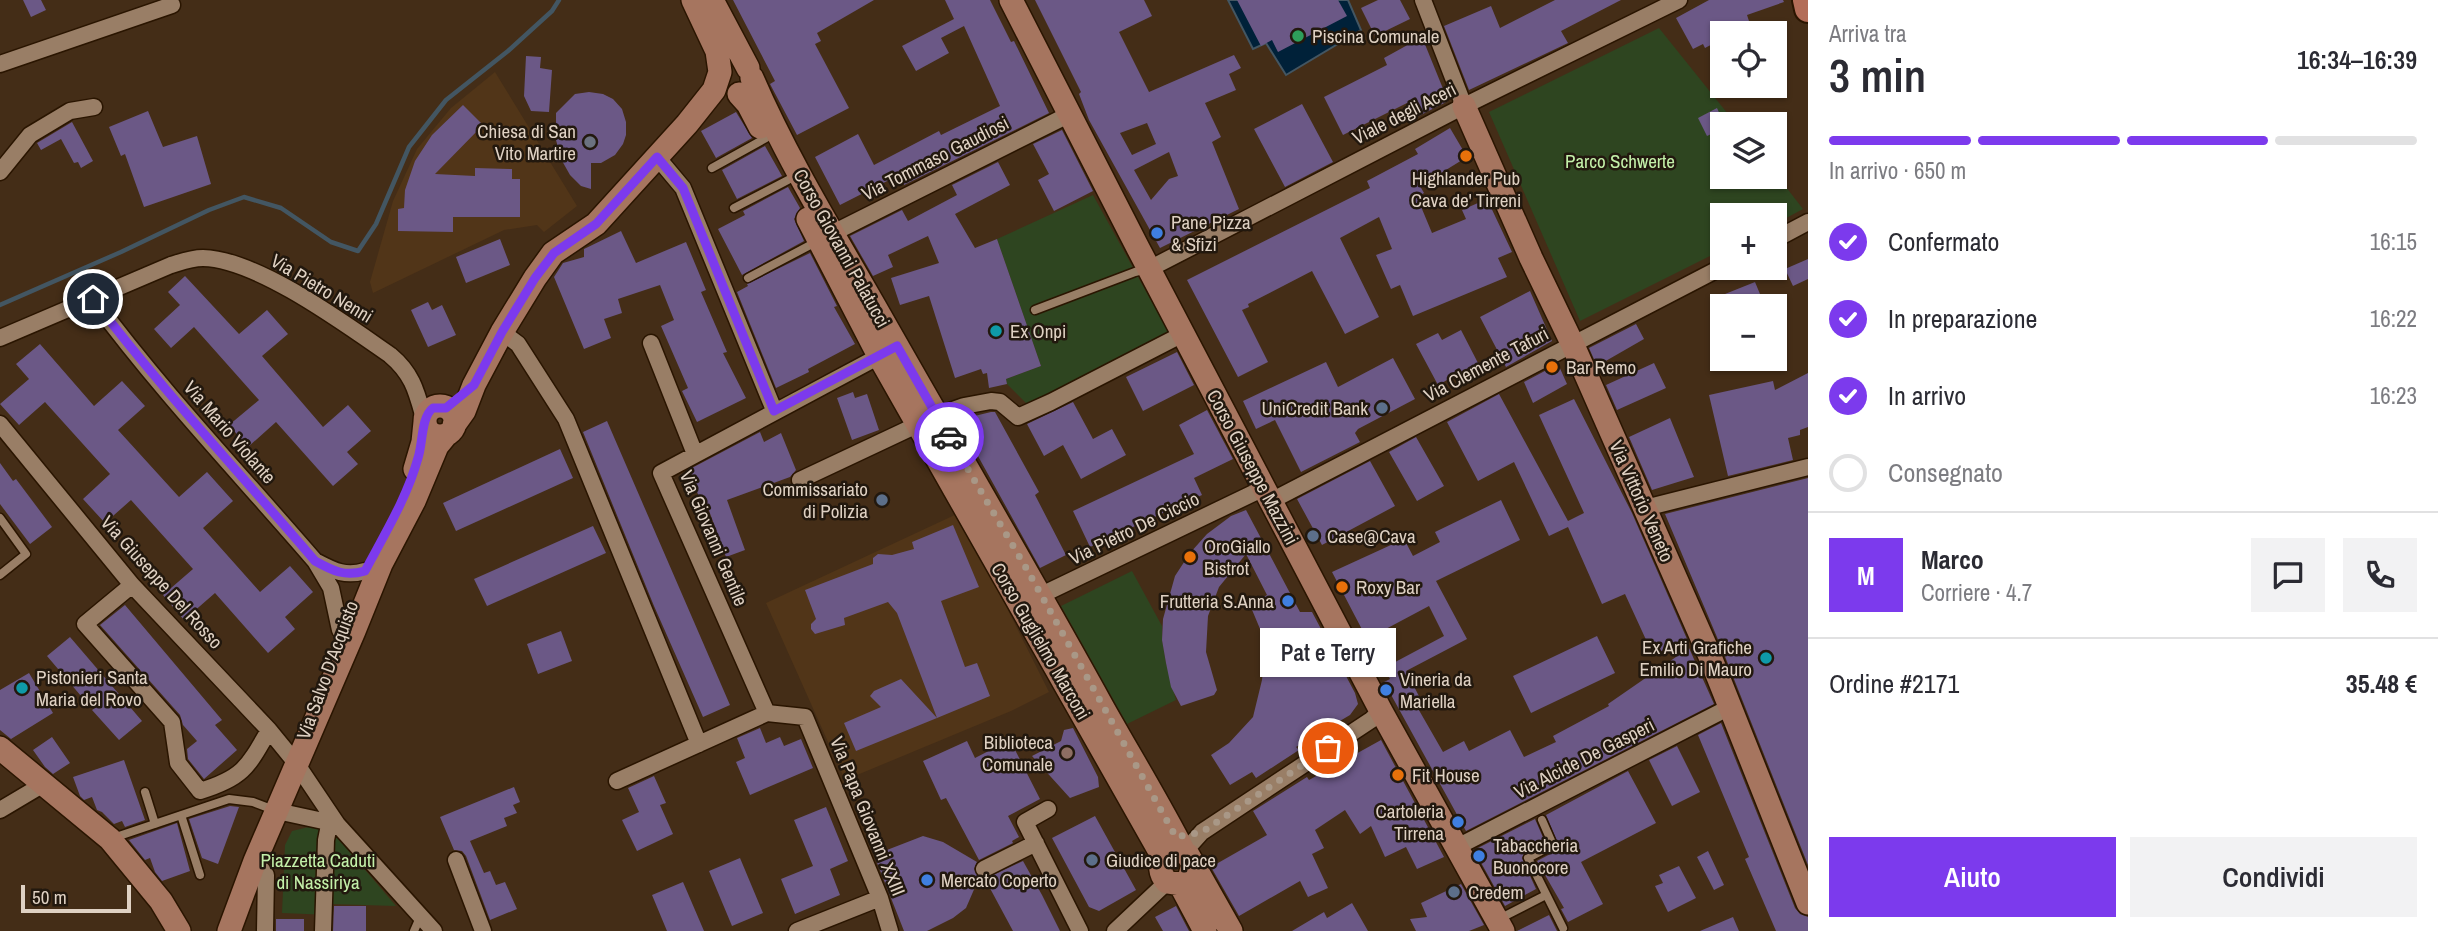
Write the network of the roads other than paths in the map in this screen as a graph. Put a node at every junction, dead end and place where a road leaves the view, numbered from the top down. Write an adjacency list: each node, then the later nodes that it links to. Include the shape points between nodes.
1 (694, 0): 10 (street, Corso Giovanni Palatucci, via 717,51)
2 (712, 0): 11 (street, Corso Giovanni Palatucci)
3 (1011, 0): 14 (street, Corso Giuseppe Mazzini)
4 (1423, 0): 12 (street)
5 (1679, 0): 12 (street, Viale degli Aceri)
6 (1806, 0): 8 (main road)
7 (172, 5): 9 (street)
8 (1808, 9)
9 (0, 64)
10 (720, 72): 11 (street, Corso Giovanni Palatucci, via 725,92); 15 (street, via 714,90)
11 (743, 84): 15 (street); 16 (street, Corso Giovanni Palatucci); 24 (street, Corso Giovanni Palatucci, via 764,105)
12 (1464, 106): 25 (street, Viale degli Aceri); 37 (street, Via Vittorio Veneto)
13 (94, 107): 19 (street, via 70,111 30,135)
14 (1070, 114): 24 (street, Via Tommaso Gaudiosi); 25 (street, Corso Giuseppe Mazzini)
15 (687, 124): 17 (street)
16 (766, 138): 18 (lane); 20 (street, Corso Giovanni Palatucci)
17 (657, 157): 33 (street, via 596,224 554,253); 39 (street, via 683,188)
18 (712, 168)
19 (0, 172)
20 (788, 180): 21 (lane); 24 (street, Corso Giovanni Palatucci)
21 (734, 208)
22 (1808, 222): 23 (street)
23 (1787, 233)
24 (826, 237): 27 (lane); 38 (street, Corso Giovanni Palatucci)
25 (1149, 269): 31 (lane); 34 (street, Corso Giuseppe Mazzini)
26 (1710, 273): 37 (street, Via Clemente Tafuri)
27 (748, 278)
28 (121, 287): 29 (street, Via Pietro Nenni); 32 (street); 41 (street, Via Pietro Nenni, via 171,265 205,258 267,277 401,364 416,387)
29 (93, 299): 30 (street, Via Pietro Nenni); 32 (street, Via Mario Violante)
30 (74, 307): 32 (street, Via Mario Violante); 35 (street, Via Pietro Nenni)
31 (1035, 310)
32 (115, 330): 51 (street, Via Mario Violante)
33 (502, 332): 42 (street); 61 (street, via 518,344 566,419)
34 (1184, 334): 40 (street, via 1018,417 1000,402 991,401); 48 (street, Corso Giuseppe Mazzini)
35 (0, 338)
36 (651, 343): 45 (street)
37 (1572, 343): 48 (street, Via Clemente Tafuri); 49 (street, Via Vittorio Veneto)
38 (888, 351): 39 (street, Via Giovanni Gentile); 40 (street, Corso Giovanni Palatucci)
39 (774, 411): 45 (street, Via Giovanni Gentile)
40 (927, 421): 47 (street); 55 (street, Corso Guglielmo Marconi)
41 (425, 422): 42 (street, via 433,408); 52 (street, Via Salvo D'Acquisto, via 415,468)
42 (449, 423): 63 (street, Via Salvo D'Acquisto, via 381,564)
43 (0, 424): 44 (street, Via Giuseppe Del Rosso)
44 (6, 442): 54 (street, Via Giuseppe Del Rosso)
45 (695, 454): 59 (street, Via Giovanni Gentile, via 660,473)
46 (1808, 467): 49 (street)
47 (800, 480)
48 (1268, 495): 55 (street, Via Pietro De Ciccio); 58 (street, Corso Giuseppe Mazzini)
49 (1645, 508): 57 (street, Via Vittorio Veneto)
50 (0, 518): 53 (lane, via 26,554)
51 (315, 561): 52 (street, Via Mario Violante, via 351,575); 56 (street, Via Mario Violante, via 331,588)
52 (365, 571): 56 (street, Via Salvo D'Acquisto)
53 (0, 575)
54 (132, 584): 60 (street, Via Giuseppe Del Rosso); 60 (street, via 85,624 172,722 178,763 200,790 226,783 248,767)
55 (1031, 600): 77 (street, Corso Guglielmo Marconi)
56 (340, 630): 63 (street, Via Salvo D'Acquisto, via 302,731)
57 (1730, 707): 76 (street, Via Alcide De Gasperi); 86 (street, Via Vittorio Veneto)
58 (1381, 711): 76 (street, Corso Giuseppe Mazzini); 77 (street, via 1202,832)
59 (767, 713): 61 (street); 84 (street, Via Papa Giovanni XXIII, via 805,717)
60 (268, 730): 63 (street, Via Giuseppe Del Rosso)
61 (699, 744): 64 (street)
62 (4, 758): 65 (street)
63 (296, 763): 69 (street, Via Salvo D'Acquisto); 73 (street, Via Giuseppe Del Rosso)
64 (617, 781)
65 (43, 785): 67 (street); 74 (street)
66 (145, 792): 72 (lane)
67 (1, 806)
68 (1048, 809): 75 (street, via 1025,822)
69 (276, 811): 70 (lane, via 229,799); 73 (street); 79 (street, Via Salvo D'Acquisto)
70 (181, 815): 72 (lane); 81 (lane)
71 (1542, 820): 83 (lane, via 1553,845 1528,858)
72 (155, 824): 74 (lane)
73 (337, 824): 87 (street, Via Giuseppe Del Rosso); 94 (street, via 328,830 326,840)
74 (110, 839): 90 (street, via 161,901)
75 (1036, 843): 80 (street); 100 (street)
76 (1457, 847): 88 (street, Corso Giuseppe Mazzini)
77 (1179, 853): 82 (street, via 1189,879); 82 (street, via 1160,862 1160,873); 103 (street, Corso Guglielmo Marconi)
78 (456, 860): 97 (street)
79 (255, 861): 85 (street, Via Salvo D'Acquisto); 93 (street, via 266,875)
80 (985, 869)
81 (200, 875)
82 (1173, 883): 101 (street); 102 (street)
83 (1546, 895): 88 (lane); 89 (lane)
84 (880, 898): 98 (street); 99 (street, Via Papa Giovanni XXIII)
85 (240, 901): 91 (street); 92 (street, Via Salvo D'Acquisto)
86 (1808, 902)
87 (421, 915): 95 (lane); 96 (street, Via Giuseppe Del Rosso)
88 (1500, 925)
89 (1563, 928)
90 (178, 931)
91 (223, 931)
92 (229, 931)
93 (265, 931)
94 (323, 931)
95 (414, 931)
96 (434, 931)
97 (483, 931)
98 (797, 931)
99 (890, 931)
100 (1080, 931)
101 (1115, 931)
102 (1205, 931)
103 (1231, 931)

